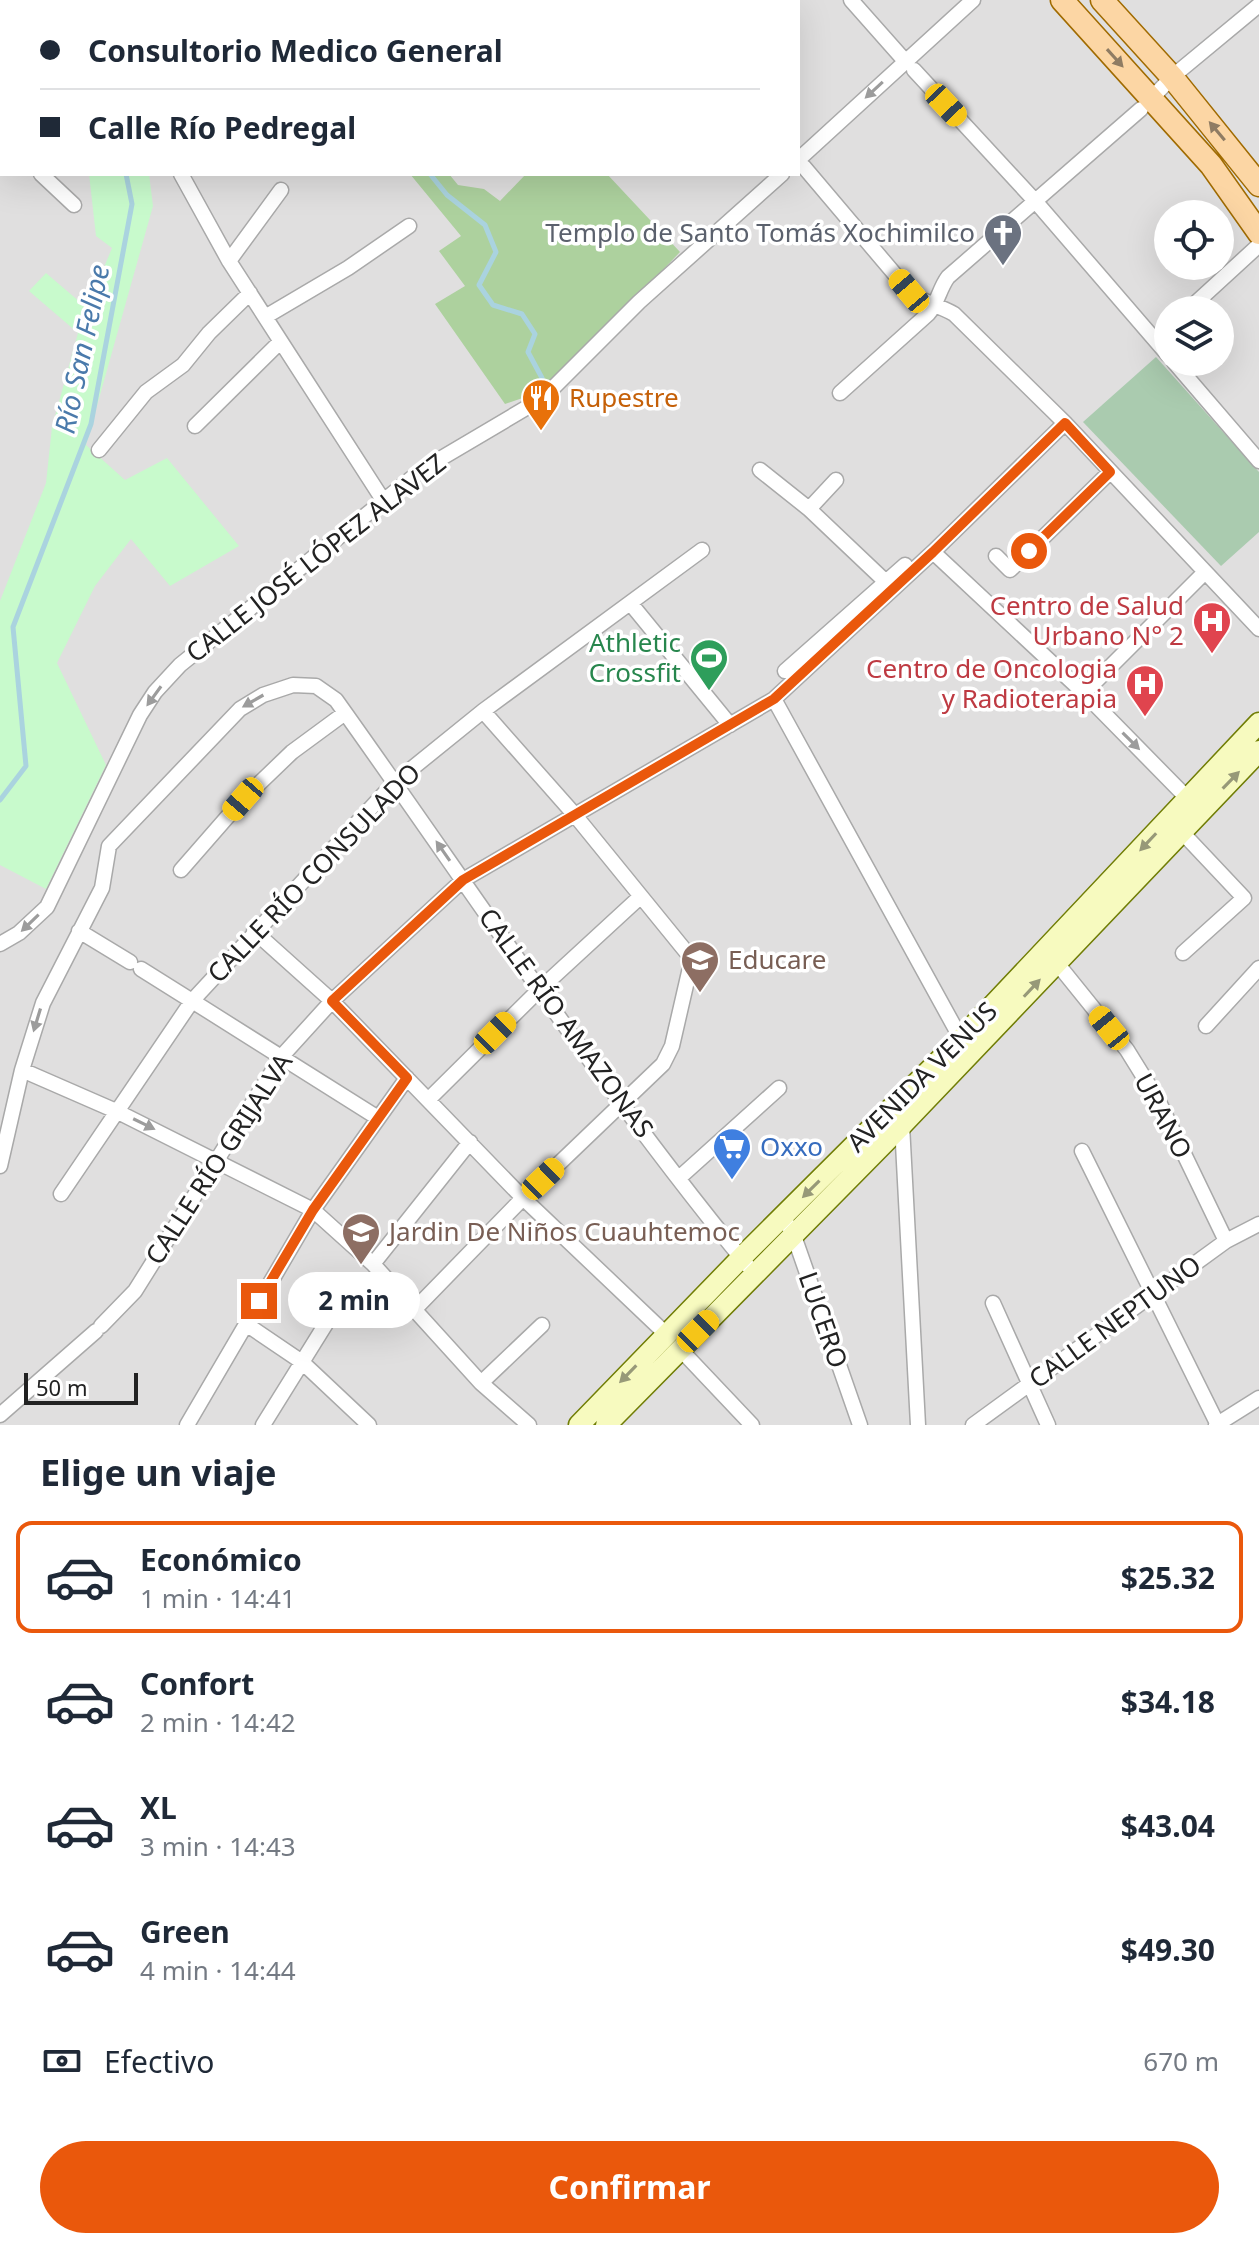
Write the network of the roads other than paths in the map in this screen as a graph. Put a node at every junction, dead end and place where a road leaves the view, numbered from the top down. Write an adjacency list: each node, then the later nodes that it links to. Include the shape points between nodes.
1 (851, 0): 6 (street)
2 (973, 0): 6 (street)
3 (1062, 0): 8 (main road, one-way to 8)
4 (1102, 0): 7 (main road)
5 (1259, 5): 7 (street)
6 (910, 66): 9 (street, one-way to 9); 15 (street)
7 (1172, 77): 8 (street); 13 (main road, one-way to 7)
8 (1146, 103): 15 (street); 18 (main road, via 1211,165)
9 (801, 164): 23 (street, via 909,291 923,302)
10 (43, 176): 16 (street)
11 (182, 176): 20 (street)
12 (780, 176): 36 (street, CALLE JOSÉ LÓPEZ ALAVEZ, via 639,302 543,398 423,469)
13 (1259, 185)
14 (281, 190): 20 (street)
15 (1036, 202): 23 (street, via 948,277); 25 (street)
16 (74, 205)
17 (409, 226): 24 (street)
18 (1259, 233)
19 (1259, 245): 22 (street)
20 (229, 261): 21 (street)
21 (250, 293): 24 (street); 31 (street, via 183,365 146,392)
22 (1203, 296)
23 (937, 304): 28 (street); 29 (street, via 954,314)
24 (265, 317): 26 (street)
25 (1154, 339)
26 (280, 342): 30 (street); 36 (street)
27 (1186, 376): 32 (street)
28 (840, 393)
29 (1065, 423): 34 (street); 38 (street)
30 (195, 426)
31 (99, 450)
32 (1259, 461)
33 (760, 470): 37 (street)
34 (1110, 472): 41 (street, via 1010,570); 42 (street)
35 (836, 480): 37 (street)
36 (383, 500): 58 (street, CALLE JOSÉ LÓPEZ ALAVEZ, one-way to 58, via 165,681 140,715)
37 (809, 509): 43 (street)
38 (961, 525): 40 (street, CALLE RÍO GRIJALVA); 43 (street, via 947,527)
39 (702, 550): 44 (street, CALLE RÍO CONSULADO)
40 (933, 552): 47 (street); 48 (street, CALLE RÍO GRIJALVA)
41 (996, 556)
42 (1205, 572): 45 (street); 47 (street)
43 (886, 582): 46 (street)
44 (631, 604): 49 (street, CALLE RÍO CONSULADO); 52 (street)
45 (1259, 629)
46 (785, 671)
47 (1084, 693): 55 (street, one-way to 55)
48 (774, 699): 52 (street, CALLE RÍO GRIJALVA); 73 (street)
49 (483, 711): 54 (street, CALLE RÍO CONSULADO); 56 (street)
50 (345, 713): 54 (street, CALLE RÍO AMAZONAS); 59 (street, CALLE RÍO AMAZONAS, one-way to 59, via 316,686 293,685 263,695 240,709); 60 (street, via 292,752)
51 (1259, 723): 55 (main road, AVENIDA VENUS)
52 (730, 725): 56 (street, CALLE RÍO GRIJALVA)
53 (1259, 751): 55 (main road, AVENIDA VENUS, one-way to 53)
54 (394, 783): 61 (street, CALLE RÍO AMAZONAS, one-way to 54); 64 (street, CALLE RÍO CONSULADO)
55 (1194, 806): 57 (main road, AVENIDA VENUS)
56 (574, 814): 61 (street, CALLE RÍO GRIJALVA); 62 (street)
57 (1175, 825): 66 (street, via 1244,898); 67 (main road, AVENIDA VENUS); 73 (main road, AVENIDA VENUS, one-way to 73)
58 (82, 837): 59 (street); 65 (street, CALLE JOSÉ LÓPEZ ALAVEZ, one-way to 65, via 47,907)
59 (109, 846): 63 (street, via 102,888)
60 (181, 870)
61 (463, 880): 69 (street, CALLE RÍO AMAZONAS); 70 (street, CALLE RÍO GRIJALVA)
62 (640, 897): 69 (street); 79 (street, via 692,959 672,1046 663,1064)
63 (79, 931): 71 (street); 75 (street, one-way to 75, via 43,1003)
64 (254, 931): 70 (street); 71 (street, CALLE RÍO CONSULADO)
65 (0, 944)
66 (1183, 953)
67 (1056, 962): 73 (main road, AVENIDA VENUS, one-way to 67); 94 (street, URANO, via 1127,1050 1158,1100)
68 (1259, 968): 72 (street)
69 (540, 989): 78 (street); 79 (street, CALLE RÍO AMAZONAS)
70 (332, 1001): 74 (street, CALLE RÍO GRIJALVA); 76 (street)
71 (195, 1002): 74 (street); 80 (street, CALLE RÍO CONSULADO)
72 (1206, 1026)
73 (966, 1046): 82 (main road, AVENIDA VENUS); 91 (main road, AVENIDA VENUS, one-way to 91)
74 (282, 1056): 81 (street); 85 (street, CALLE RÍO GRIJALVA)
75 (22, 1070): 80 (street); 86 (street)
76 (407, 1078): 78 (street); 81 (street)
77 (779, 1088): 87 (street)
78 (428, 1100): 83 (street)
79 (623, 1103): 87 (street, CALLE RÍO AMAZONAS); 89 (street)
80 (116, 1111): 85 (street, one-way to 85); 88 (street, CALLE RÍO CONSULADO)
81 (378, 1118): 90 (street)
82 (902, 1125): 93 (main road, AVENIDA VENUS); 118 (street)
83 (470, 1142): 89 (street); 96 (street)
84 (1082, 1151): 98 (street)
85 (216, 1159): 90 (street); 109 (street, CALLE RÍO GRIJALVA, via 135,1291)
86 (0, 1166)
87 (679, 1178): 95 (street, CALLE RÍO AMAZONAS)
88 (61, 1194)
89 (523, 1198): 100 (street); 104 (street)
90 (313, 1210): 96 (street); 102 (street)
91 (783, 1216): 93 (street, LUCERO); 95 (main road, AVENIDA VENUS)
92 (1259, 1224): 94 (street, CALLE NEPTUNO)
93 (794, 1236): 97 (main road, AVENIDA VENUS); 117 (street, LUCERO)
94 (1226, 1241): 98 (street, CALLE NEPTUNO)
95 (741, 1258): 97 (street, CALLE RÍO AMAZONAS); 104 (main road, AVENIDA VENUS)
96 (373, 1264): 100 (street)
97 (755, 1275): 104 (main road, AVENIDA VENUS)
98 (1155, 1293): 107 (street, CALLE NEPTUNO); 121 (street)
99 (993, 1303): 107 (street)
100 (413, 1311): 106 (street)
101 (332, 1314): 105 (street)
102 (246, 1324): 105 (street); 110 (street)
103 (542, 1325): 106 (street)
104 (673, 1342): 114 (main road, AVENIDA VENUS, one-way to 114); 115 (main road, AVENIDA VENUS); 116 (street)
105 (302, 1362): 111 (street); 112 (street)
106 (481, 1383): 113 (street)
107 (1028, 1385): 119 (street, CALLE NEPTUNO); 120 (street)
108 (1259, 1398): 121 (street)
109 (0, 1415)
110 (187, 1425)
111 (263, 1425)
112 (369, 1425)
113 (529, 1425)
114 (579, 1425)
115 (606, 1425)
116 (752, 1425)
117 (860, 1425)
118 (918, 1425)
119 (973, 1425)
120 (1048, 1425)
121 (1217, 1425)

